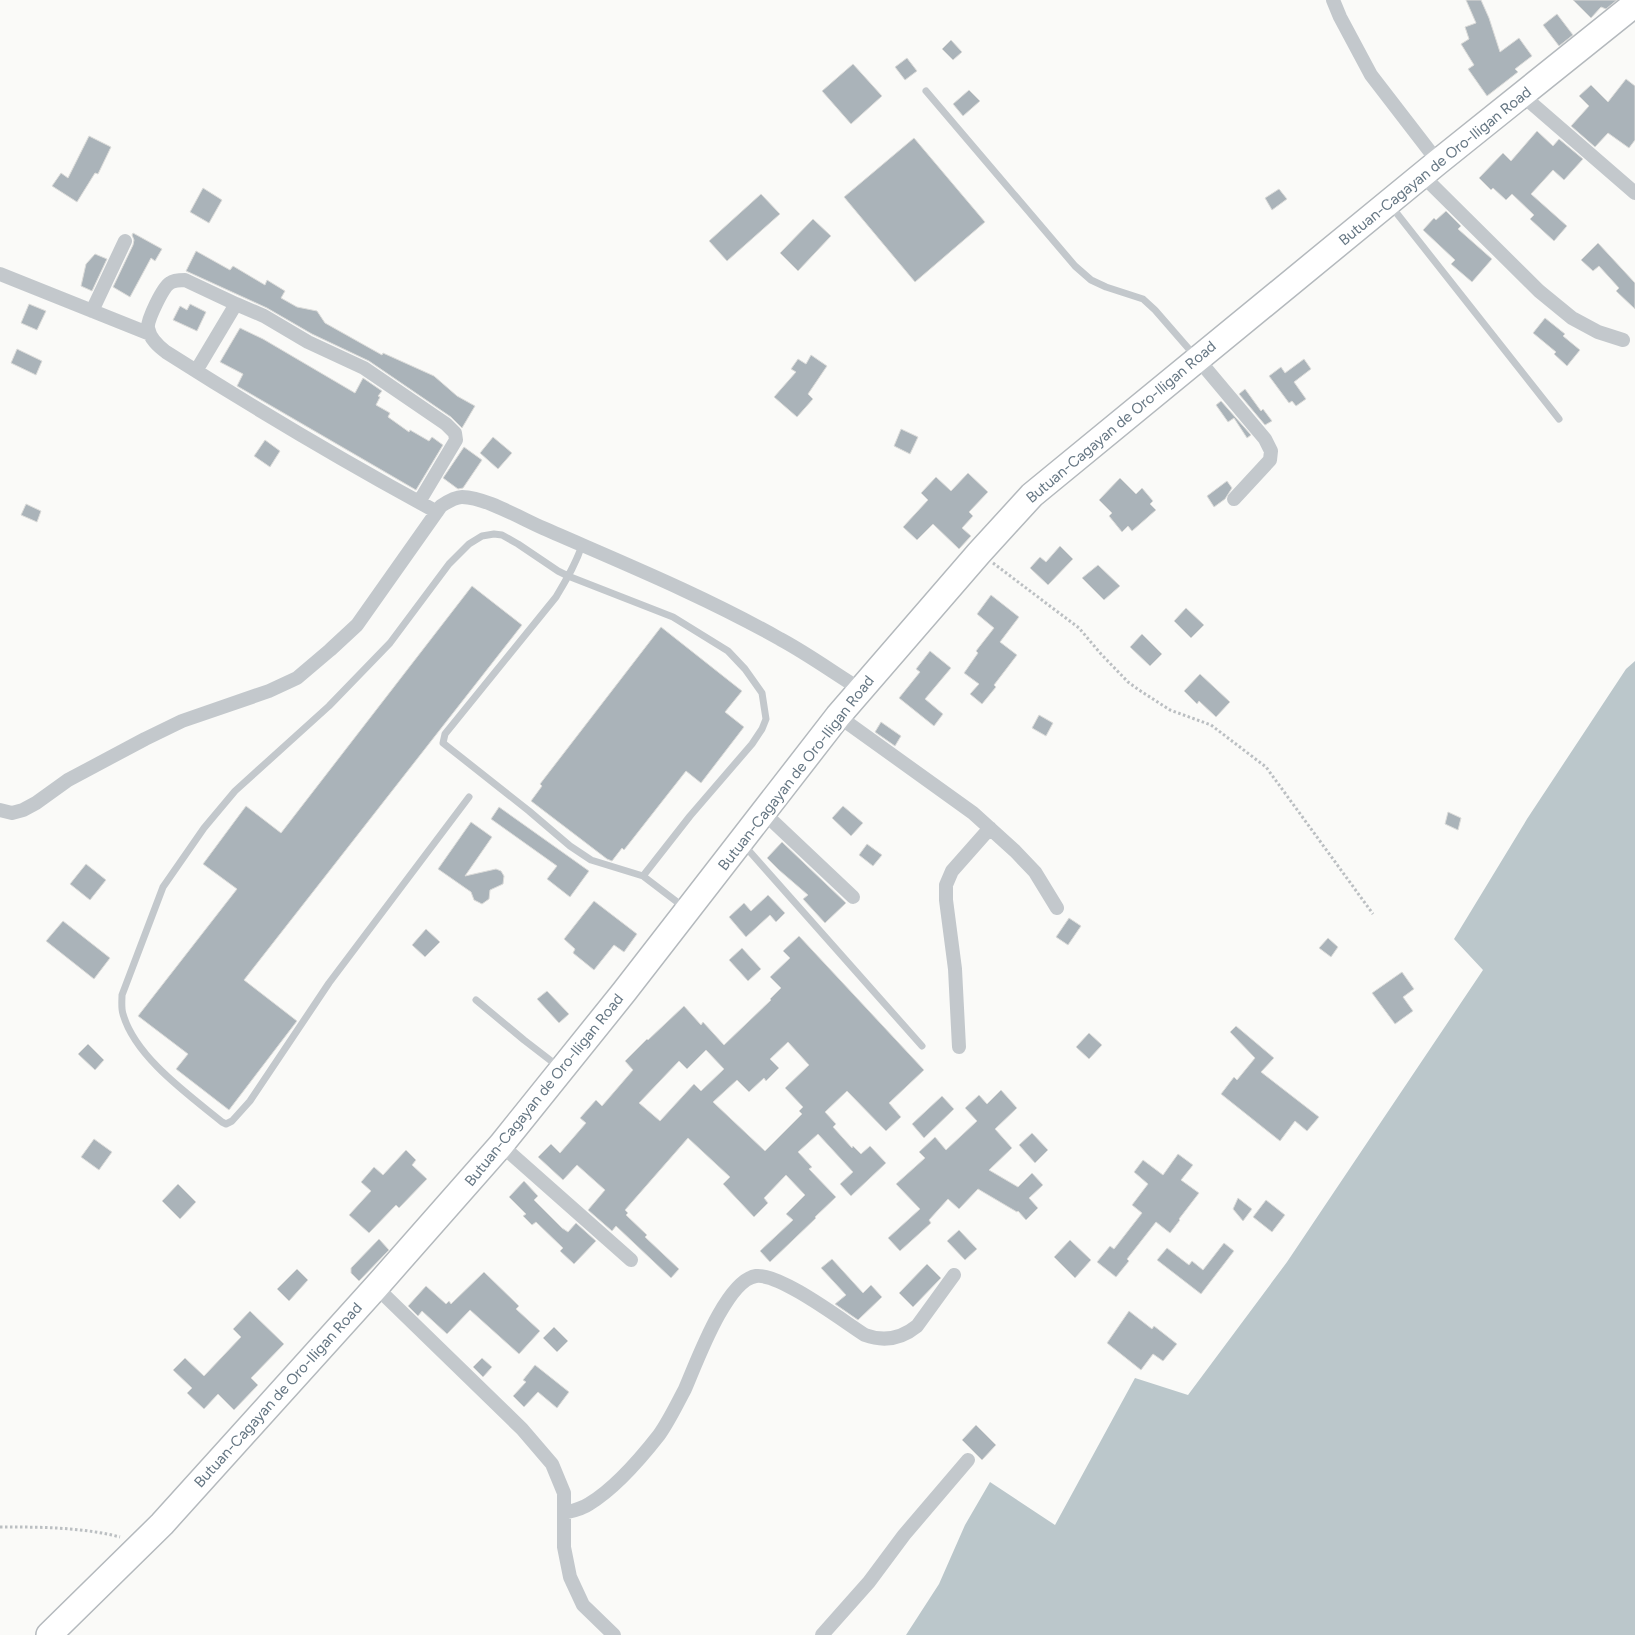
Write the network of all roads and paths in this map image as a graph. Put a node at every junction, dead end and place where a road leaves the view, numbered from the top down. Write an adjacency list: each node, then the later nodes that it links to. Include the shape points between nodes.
1 (1333, 0): 5 (street, via 1371,75)
2 (1635, 4): 4 (highway, Butuan-Cagayan de Oro-Iligan Road)
3 (926, 91): 14 (lane, via 1075,266 1091,280 1143,299)
4 (1522, 95): 5 (highway, Butuan-Cagayan de Oro-Iligan Road); 6 (street)
5 (1430, 169): 7 (highway, Butuan-Cagayan de Oro-Iligan Road); 13 (street, via 1539,292 1572,318 1598,332)
6 (1635, 193)
7 (1389, 203): 14 (highway, Butuan-Cagayan de Oro-Iligan Road); 16 (lane)
8 (125, 241): 11 (street)
9 (0, 274): 11 (street)
10 (236, 304): 12 (street, via 185,280 176,280 169,283 148,322); 15 (street); 18 (street, via 364,368 455,433 456,440)
11 (92, 311): 12 (street)
12 (150, 334): 15 (street, via 156,345)
13 (1623, 340)
14 (1197, 358): 17 (street, via 1272,451 1270,460); 21 (highway, Butuan-Cagayan de Oro-Iligan Road, via 1032,494)
15 (196, 371): 18 (street)
16 (1560, 419)
17 (1234, 499)
18 (419, 502): 19 (street)
19 (436, 512): 20 (street, via 449,501 461,497 474,499); 26 (street, via 357,625 297,678 182,721 68,780 23,810 12,813)
20 (582, 545): 22 (lane); 23 (street, via 781,639)
21 (979, 553): 23 (highway, Butuan-Cagayan de Oro-Iligan Road); 34 (path, via 1079,628 1128,682 1170,710 1211,725 1266,767)
22 (568, 576): 25 (lane, via 502,536 494,534 475,540 449,564 390,643 329,706 235,791 204,828 163,887 122,995 122,1014 137,1044 178,1086 222,1122 232,1121 250,1101 328,983); 30 (lane, via 556,597 444,734 443,743 591,860); 30 (lane, via 673,617 728,651 762,693 766,719 762,729)
23 (860, 689): 24 (highway, Butuan-Cagayan de Oro-Iligan Road)
24 (838, 716): 27 (highway, Butuan-Cagayan de Oro-Iligan Road); 28 (street)
25 (469, 797)
26 (0, 810)
27 (763, 812): 29 (highway, Butuan-Cagayan de Oro-Iligan Road); 31 (street)
28 (990, 828): 32 (street, via 1035,872); 37 (street, via 952,870 946,885)
29 (741, 841): 33 (highway, Butuan-Cagayan de Oro-Iligan Road); 36 (lane)
30 (643, 876): 33 (lane)
31 (853, 896)
32 (1057, 908)
33 (688, 910): 38 (highway, Butuan-Cagayan de Oro-Iligan Road)
34 (1373, 914)
35 (476, 1000): 38 (lane)
36 (922, 1046)
37 (959, 1047)
38 (562, 1069): 39 (highway, Butuan-Cagayan de Oro-Iligan Road)
39 (500, 1145): 40 (street); 42 (highway, Butuan-Cagayan de Oro-Iligan Road)
40 (631, 1260)
41 (954, 1276): 44 (street, via 917,1326 890,1339 865,1335 800,1292 769,1277 755,1276 748,1280 738,1287 709,1332 686,1387 659,1435 605,1494 588,1506)
42 (376, 1287): 44 (street, via 522,1429 552,1464 564,1493); 46 (highway, Butuan-Cagayan de Oro-Iligan Road)
43 (968, 1460): 49 (street)
44 (564, 1513): 48 (street, via 564,1547 570,1577 583,1605)
45 (0, 1527): 46 (path, via 97,1531)
46 (142, 1543): 47 (highway, Butuan-Cagayan de Oro-Iligan Road)
47 (49, 1635)
48 (614, 1635)
49 (822, 1635)

